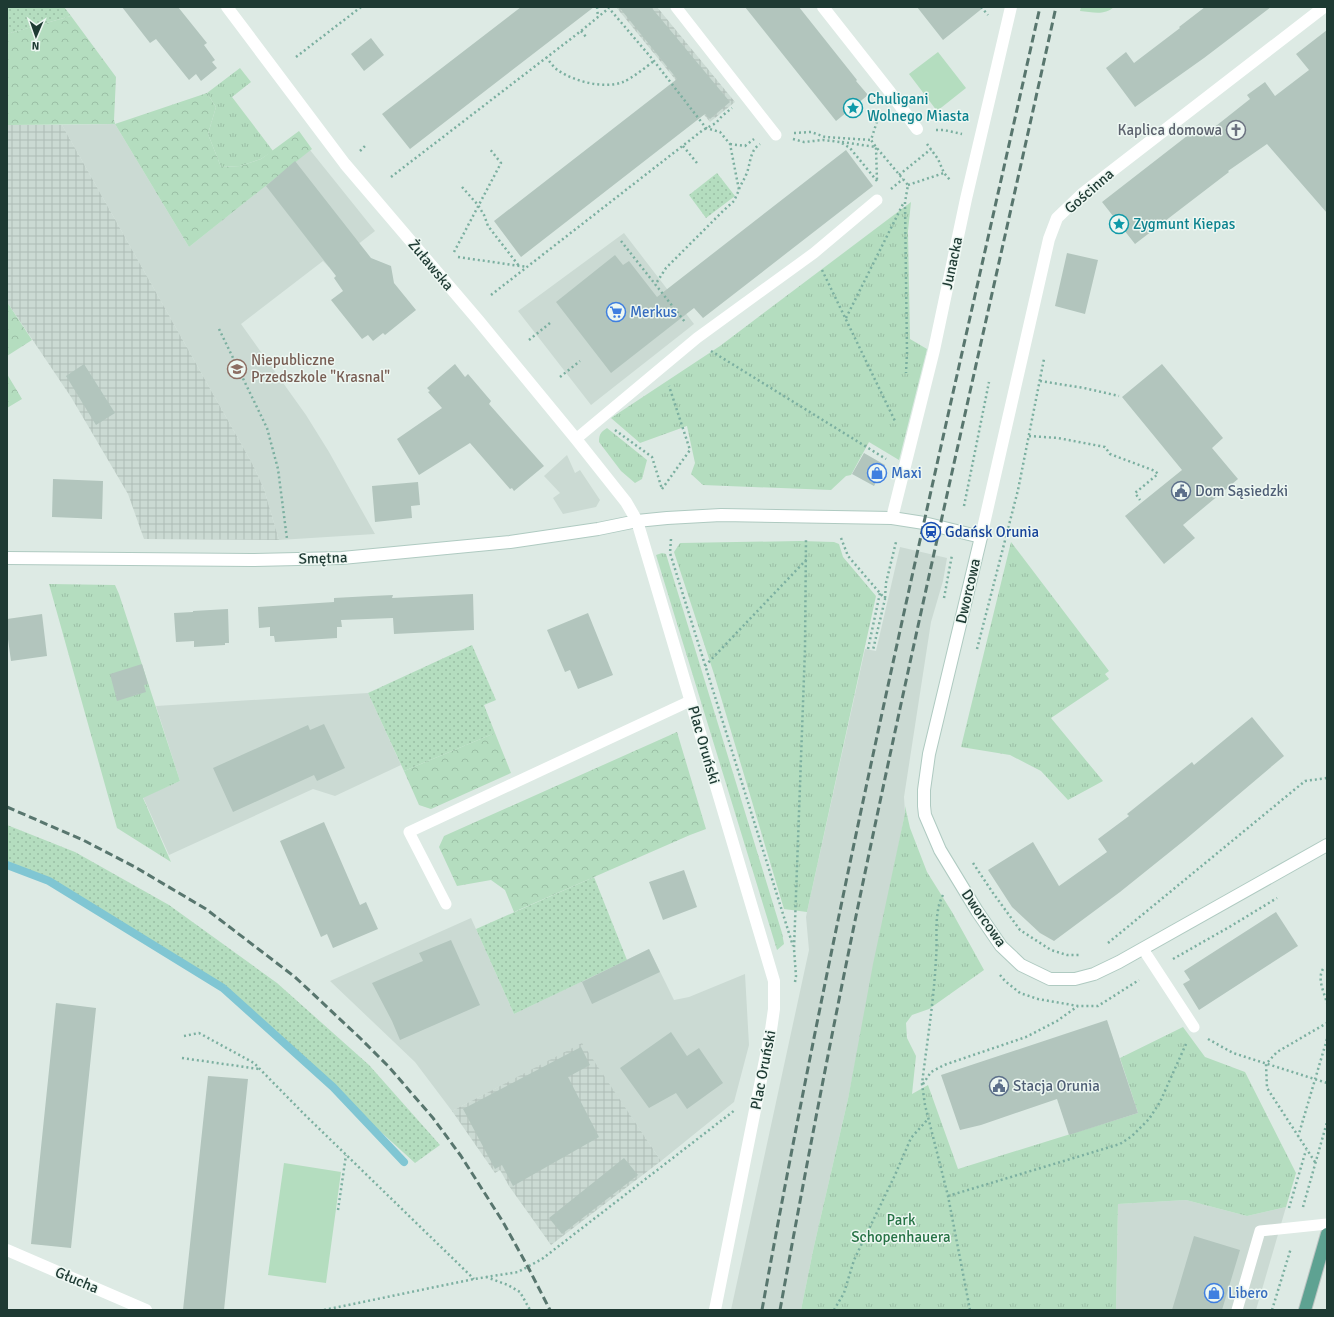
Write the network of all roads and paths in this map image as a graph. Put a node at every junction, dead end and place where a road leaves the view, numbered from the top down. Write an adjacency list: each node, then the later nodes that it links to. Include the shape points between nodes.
1 (227, 7): 69 (street, Żuławska, via 345,164)
2 (361, 7): 14 (path)
3 (597, 7): 11 (path)
4 (676, 7): 21 (lane)
5 (822, 7): 20 (street)
6 (981, 7): 10 (path)
7 (1011, 7): 23 (street, Junacka)
8 (1324, 7): 76 (street, Gościnna, via 1082,194 1057,218 1049,239)
9 (608, 8): 11 (path); 16 (path)
10 (988, 15)
11 (598, 17): 12 (path)
12 (581, 31): 13 (path); 15 (path)
13 (587, 38)
14 (296, 57)
15 (546, 57): 16 (path, via 558,70 571,77 609,85 624,82); 35 (path)
16 (654, 61): 19 (path)
17 (881, 111): 24 (path)
18 (722, 116): 19 (path)
19 (706, 128): 26 (path, via 720,132); 27 (path)
20 (917, 129): 23 (path, via 944,130)
21 (776, 135): 25 (path, via 804,142)
22 (850, 138): 24 (path)
23 (980, 139): 70 (street, Junacka, via 934,350)
24 (871, 140): 29 (path)
25 (840, 142): 29 (path); 37 (path, via 850,148)
26 (730, 144): 28 (path); 50 (path, via 739,190 734,201 681,252)
27 (683, 146): 32 (path); 49 (path)
28 (745, 146)
29 (876, 147): 34 (path); 37 (path)
30 (489, 148): 43 (path, via 501,163)
31 (931, 149): 34 (path)
32 (696, 163)
33 (944, 173): 39 (path)
34 (899, 175): 36 (path)
35 (391, 177)
36 (903, 179): 38 (path); 39 (path)
37 (877, 181): 41 (path)
38 (900, 182)
39 (908, 185): 42 (path)
40 (462, 188): 43 (path)
41 (877, 200): 46 (lane)
42 (905, 202): 52 (path); 61 (path)
43 (478, 205): 45 (path); 48 (path, via 488,226)
44 (621, 241): 50 (path)
45 (454, 252)
46 (814, 254): 52 (path); 55 (lane)
47 (458, 257): 48 (path)
48 (520, 266): 49 (path)
49 (528, 267): 51 (path)
50 (655, 285): 55 (path)
51 (491, 295)
52 (846, 318): 67 (path)
53 (550, 323): 56 (path)
54 (219, 329): 79 (path, via 268,428 278,469)
55 (697, 338): 59 (lane); 71 (path, via 711,351)
56 (529, 340)
57 (1044, 353): 62 (path)
58 (580, 361): 60 (path)
59 (662, 367): 66 (lane); 66 (path, via 690,450 662,490 652,457)
60 (560, 377)
61 (906, 379)
62 (1040, 381): 64 (path); 68 (path)
63 (989, 382): 73 (path)
64 (1119, 396)
65 (897, 413): 67 (path)
66 (600, 419): 69 (lane)
67 (894, 420): 70 (path)
68 (1029, 436): 72 (path, via 1058,438 1105,447 1110,454 1155,471 1158,474 1135,493); 90 (path, via 1018,490)
69 (576, 439): 75 (street, Żuławska, via 626,502)
70 (909, 448): 71 (street, Junacka)
71 (904, 470): 74 (street, Junacka)
72 (1140, 500)
73 (964, 506)
74 (892, 518): 75 (street, via 721,516); 76 (street)
75 (637, 520): 83 (street, Smętna, via 598,529 510,542 342,558); 92 (street, Plac Oruński)
76 (981, 537): 101 (street, Dworcowa, via 929,754 924,790 925,815 940,850 977,911 1001,946 1021,965 1050,979 1075,979 1094,974)
77 (806, 538): 84 (path)
78 (841, 538): 85 (path, via 848,556)
79 (287, 539)
80 (671, 540): 91 (path, via 670,553)
81 (896, 542): 86 (path, via 886,583)
82 (952, 556): 87 (path)
83 (7, 558)
84 (807, 559): 91 (path); 100 (path)
85 (880, 593): 86 (path); 88 (path)
86 (885, 599): 89 (path)
87 (943, 601)
88 (868, 649)
89 (873, 650)
90 (976, 651)
91 (705, 666): 100 (path)
92 (690, 701): 98 (lane, via 409,832); 119 (street, Plac Oruński, via 774,981 774,1009)
93 (1327, 778): 99 (path, via 1305,781)
94 (1327, 845): 101 (street, Dworcowa)
95 (972, 861): 102 (path, via 1020,930 1051,950 1067,955)
96 (946, 889): 118 (path, via 940,901 937,921 936,965)
97 (1281, 896): 103 (path)
98 (446, 904)
99 (1106, 945)
100 (794, 949): 106 (path)
101 (1143, 949): 103 (lane)
102 (1084, 955)
103 (1156, 969): 108 (path, via 1098,1006); 110 (lane)
104 (1323, 969): 107 (path, via 1320,980)
105 (996, 970): 108 (path, via 1020,993 1038,1000)
106 (794, 988)
107 (1327, 1003)
108 (1078, 1006): 118 (path, via 1057,1021 1026,1037 944,1064 931,1072)
109 (1327, 1023): 114 (path, via 1277,1052)
110 (1194, 1027): 114 (path, via 1208,1039 1233,1053); 125 (path, via 1160,1102 1149,1119 1132,1136 1120,1144)
111 (184, 1036): 115 (path, via 199,1033 254,1063)
112 (1327, 1039): 116 (path)
113 (182, 1058): 115 (path)
114 (1266, 1064): 116 (path); 122 (path, via 1267,1088)
115 (260, 1069): 124 (path)
116 (1315, 1080): 117 (path); 122 (path)
117 (1327, 1083)
118 (922, 1084): 120 (path)
119 (759, 1092): 131 (path, via 542,1258 518,1272); 136 (street, Plac Oruński)
120 (928, 1118): 125 (path); 137 (path, via 911,1138 854,1260 844,1293)
121 (1327, 1122): 123 (path, via 1315,1163)
122 (1298, 1138): 123 (path)
123 (1306, 1150): 128 (path)
124 (346, 1155): 126 (path); 132 (path)
125 (948, 1196): 138 (path)
126 (338, 1210)
127 (1327, 1224): 128 (lane)
128 (1284, 1228): 139 (lane, via 1260,1231)
129 (1327, 1234): 140 (main road)
130 (7, 1250): 133 (street, Głucha)
131 (486, 1277): 132 (path); 135 (path, via 520,1292)
132 (474, 1279): 134 (path)
133 (146, 1310)
134 (324, 1310)
135 (530, 1310)
136 (715, 1310)
137 (834, 1310)
138 (970, 1310)
139 (1237, 1310)
140 (1305, 1310)

